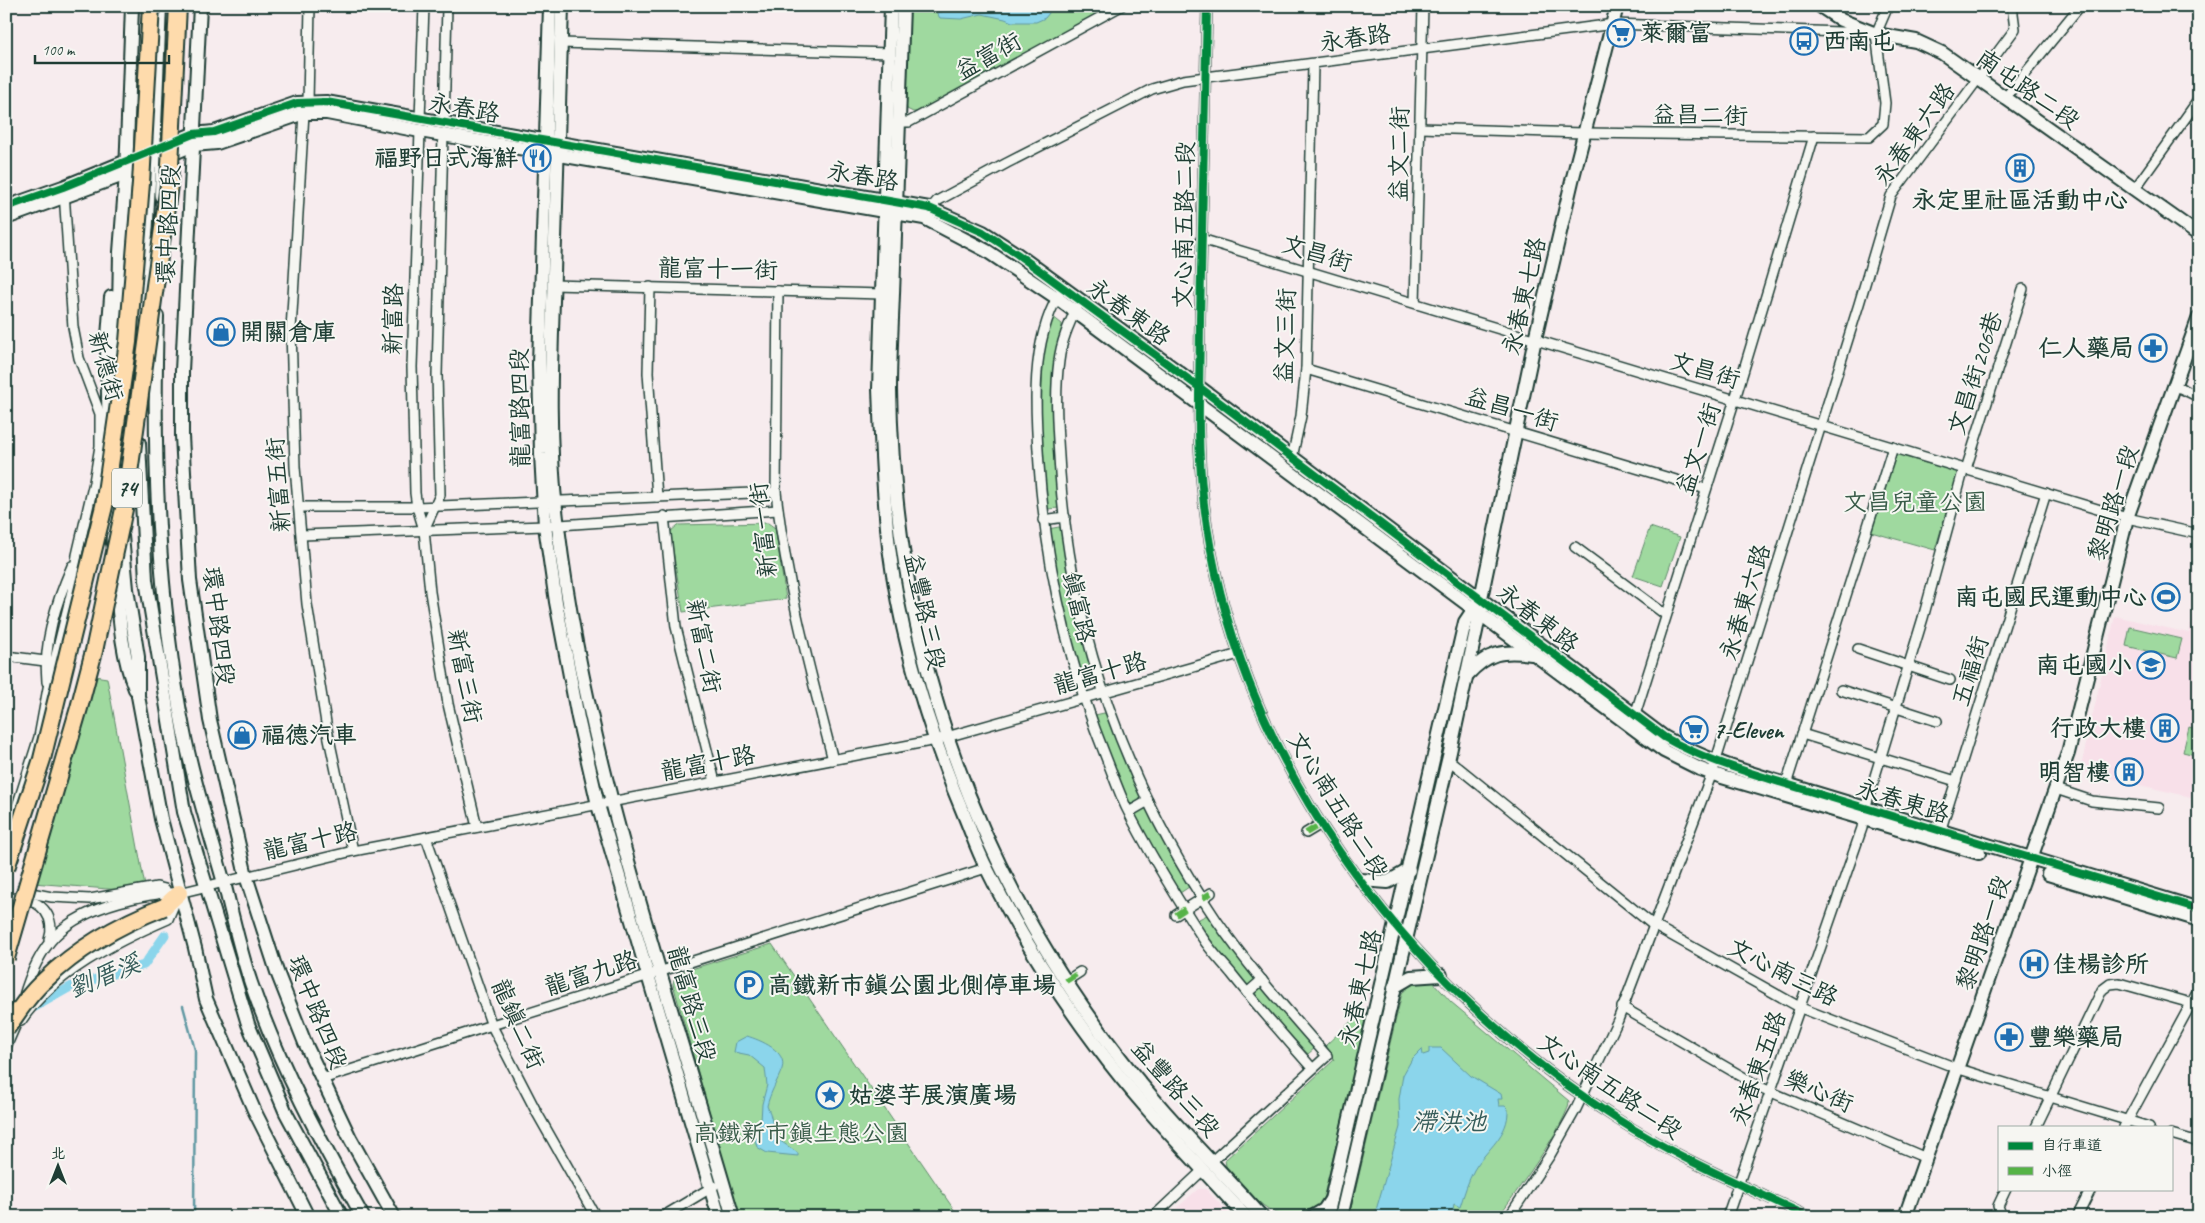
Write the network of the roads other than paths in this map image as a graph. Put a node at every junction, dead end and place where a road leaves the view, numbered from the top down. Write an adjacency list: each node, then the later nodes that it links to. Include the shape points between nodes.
1 (132, 6): 43 (street, 環中路四段)
2 (151, 6): 137 (highway, 74, bridge, via 128,342 104,506 42,759)
3 (160, 6): 42 (street, 環中路四段)
4 (174, 6): 40 (street, 環中路四段)
5 (178, 6): 155 (highway, 74, bridge, via 169,185 124,509 94,651)
6 (200, 6): 39 (street, 環中路四段)
7 (310, 6): 32 (street, 新富五街)
8 (424, 6): 34 (street, 新富路)
9 (447, 6): 36 (street, 新富路)
10 (550, 6): 41 (street, 龍富路四段)
11 (562, 6): 24 (street, 龍富路四段)
12 (891, 6): 26 (street)
13 (903, 6): 33 (street)
14 (1121, 6): 33 (street, 益富街, via 909,122)
15 (1207, 6): 28 (street, 文心南五路二段)
16 (1423, 6): 25 (street, 益文二街)
17 (1617, 6): 22 (street, 永春東七路)
18 (1820, 6): 23 (street, 南屯路二段, via 1840,20)
19 (1888, 6): 23 (street)
20 (2012, 6): 29 (street, 永春東六路, via 2015,29)
21 (2080, 6): 30 (street)
22 (1614, 24): 23 (street, 永春路); 25 (street, 永春路); 37 (street, 永春東七路)
23 (1876, 34): 29 (street, 南屯路二段, via 1924,44); 38 (street, 益昌二街, via 1885,103 1883,124 1869,137)
24 (561, 43): 26 (street); 41 (street, 龍富路四段)
25 (1421, 50): 27 (street, 永春路); 35 (street, 益文二街)
26 (890, 53): 46 (street)
27 (1313, 65): 28 (street, 永春路); 52 (street, 益文三街)
28 (1206, 76): 48 (street, 永春路, via 1152,89 936,201); 51 (street, 文心南五路二段)
29 (1978, 79): 30 (street, 南屯路二段); 70 (street, 永春東六路, via 1891,196)
30 (2005, 98): 44 (street, 南屯路二段)
31 (2199, 99): 44 (street)
32 (306, 107): 34 (street, 永春路, via 326,102); 39 (street, 永春路, via 298,103); 81 (street, 新富五街, via 291,330)
33 (900, 122): 46 (street)
34 (420, 125): 36 (street, 永春路); 82 (street, 新富路, via 412,367)
35 (1420, 128): 37 (street, 益昌二街); 60 (street, 益文二街)
36 (443, 129): 41 (street, 永春路); 80 (street, 新富路, via 437,375 440,495)
37 (1583, 133): 38 (street, 益昌二街); 63 (street, 永春東七路)
38 (1814, 136): 68 (street, 益文一街)
39 (193, 139): 40 (street, 永春路); 42 (street, 永春路); 140 (street, 環中路四段, via 182,371 186,533 210,720)
40 (167, 146): 42 (street, 永春路)
41 (552, 149): 46 (street, 永春路); 53 (street, 龍富路四段); 79 (street, 龍富路四段, via 539,364)
42 (155, 157): 43 (street, 永春路); 142 (street, 環中路四段, via 155,406 164,580 184,732); 143 (street, 環中路四段, via 138,406 140,501 146,580 184,812)
43 (126, 168): 45 (street, 永春路); 144 (street, 環中路四段, via 118,342 119,512 138,657 138,696 161,819)
44 (2134, 190): 50 (street, 南屯路二段)
45 (64, 191): 47 (street, 永春路); 49 (street, 永春路); 93 (street, 新德街, via 74,327 79,358 100,414 101,428 94,482)
46 (890, 206): 48 (street, 永春路); 58 (street, 益豐路三段); 114 (street, 益豐路三段, via 890,388 898,509 916,625)
47 (6, 207)
48 (927, 213): 57 (street, 永春東路, via 968,224 997,239)
49 (6, 218)
50 (2199, 235)
51 (1201, 239): 52 (street, 文昌街); 66 (street, 文心南五路二段)
52 (1308, 270): 60 (street, 文昌街); 64 (street, 益文三街)
53 (554, 285): 54 (street, 龍富十一街); 79 (street, 龍富路四段)
54 (650, 288): 56 (street, 龍富十一街); 78 (street, via 648,373)
55 (2023, 289): 74 (street, 文昌街206巷)
56 (778, 291): 58 (street, 龍富十一街); 76 (street, 新富一街)
57 (1060, 292): 59 (street, 永春東路); 61 (street, 永春東路); 87 (street, 鎮富路, via 1047,317 1038,360 1036,432)
58 (882, 294): 114 (street, 益豐路三段, via 879,389 890,549 912,660)
59 (1080, 300): 61 (street, 鎮富路); 66 (street, 永春東路)
60 (1415, 303): 63 (street, 文昌街)
61 (1075, 312): 69 (street, 永春東路); 85 (street, 鎮富路, via 1067,328 1059,361 1058,429)
62 (2199, 317): 65 (street, 黎明路一段)
63 (1535, 339): 68 (street, 文昌街); 71 (street, 永春東七路)
64 (1306, 369): 71 (street, 益昌一街); 73 (street, 益文三街)
65 (2174, 385): 67 (street); 86 (street, 黎明路一段)
66 (1199, 387): 69 (street, 文心南五路二段); 73 (street, 永春東路)
67 (2199, 397)
68 (1735, 400): 70 (street, 文昌街); 75 (street, 益文一街)
69 (1199, 403): 95 (street, 永春東路); 99 (street, 文心南五路二段, via 1203,495 1213,566)
70 (1821, 425): 72 (street, 文昌街); 118 (street, 永春東六路)
71 (1516, 431): 75 (street, 益昌一街); 94 (street, 永春東七路)
72 (1893, 447): 74 (street, 文昌街); 113 (street)
73 (1292, 458): 94 (street, 永春東路)
74 (1965, 469): 77 (street, 文昌街); 97 (street, 文昌街206巷)
75 (1706, 489): 96 (street, 益文一街)
76 (776, 492): 78 (street); 83 (street, 新富一街)
77 (2046, 493): 86 (street, 文昌街); 119 (street, 五福街)
78 (657, 497): 79 (street)
79 (549, 501): 80 (street); 88 (street, 龍富路四段)
80 (434, 506): 82 (street); 89 (street, 新富路)
81 (299, 507): 82 (street); 91 (street, 新富五街)
82 (416, 507): 89 (street, 新富路)
83 (778, 510): 84 (street); 116 (street, 新富一街, via 790,588)
84 (664, 516): 88 (street); 120 (street, 新富二街, via 676,627)
85 (1065, 517): 87 (street); 108 (street, 鎮富路, via 1074,584)
86 (2127, 518): 90 (street, 文昌街); 121 (street, 黎明路一段)
87 (1044, 520): 109 (street, 鎮富路, via 1055,593)
88 (551, 526): 89 (street); 124 (street, 龍富路四段); 125 (street, 龍富路四段, via 556,602)
89 (424, 530): 91 (street); 130 (street, 新富三街, via 445,686)
90 (2199, 534)
91 (302, 535): 135 (street, 新富五街, via 307,604 327,729)
92 (1575, 547): 96 (street)
93 (77, 555): 102 (street, 新德街, via 52,621); 106 (street, 新德街, via 72,591)
94 (1481, 598): 95 (street, 永春東七路); 111 (street, 永春東路)
95 (1477, 612): 100 (street, 永春東路); 104 (street, 永春東七路); 139 (street, 永春東七路, via 1465,622)
96 (1666, 615): 111 (street, 益文一街)
97 (1923, 618): 103 (street, 永春東五路)
98 (1858, 649): 103 (street)
99 (1239, 654): 108 (street, 龍富十路); 129 (street, 文心南五路二段, via 1274,740)
100 (1533, 654): 104 (street, via 1494,654); 118 (street, 永春東路, via 1664,750)
101 (6, 656): 102 (street)
102 (45, 661): 106 (street, 新德街)
103 (1908, 666): 105 (street); 110 (street, 永春東五路)
104 (1468, 675): 117 (street, 永春東七路)
105 (1950, 680)
106 (48, 688): 134 (street, 新德街, via 39,737)
107 (1841, 690): 110 (street)
108 (1104, 693): 109 (street, 龍富十路); 123 (street, 鎮富路)
109 (1084, 699): 114 (street, 龍富十路); 127 (street, 鎮富路)
110 (1896, 707): 112 (street); 115 (street, 永春東五路)
111 (1634, 715): 118 (street, 永春東路)
112 (1938, 721)
113 (1802, 734): 115 (street); 122 (street)
114 (941, 738): 116 (street, 龍富十路); 138 (street, 益豐路三段, via 956,797); 160 (street, 益豐路三段, via 990,845)
115 (1880, 758): 119 (street); 128 (street, 永春東五路)
116 (832, 760): 120 (street, 龍富十路)
117 (1449, 760): 152 (street, 文心南三路); 153 (street, 永春東七路)
118 (1714, 767): 122 (street, 永春東路); 152 (street, 永春東六路)
119 (1956, 781): 131 (street, 五福街)
120 (716, 782): 124 (street, 龍富十路)
121 (2056, 789): 126 (street, via 2092,801); 136 (street, 黎明路一段)
122 (1784, 790): 128 (street, 永春東路)
123 (1148, 801): 127 (street); 145 (street, 鎮富路)
124 (612, 802): 125 (street, 龍富十路); 157 (street, 龍富路三段)
125 (598, 805): 130 (street, 龍富十路); 157 (street, 龍富路三段)
126 (2159, 808)
127 (1129, 812): 147 (street, 鎮富路)
128 (1864, 814): 131 (street, 永春東路); 136 (street, 永春東路); 166 (street, 永春東五路)
129 (1322, 824): 132 (street); 141 (street, 文心南五路二段)
130 (477, 827): 133 (street, 龍富十路)
131 (1940, 832): 136 (street, 永春東路)
132 (1306, 833)
133 (426, 837): 135 (street, 龍富十路); 167 (street, 龍鎮二街)
134 (6, 842)
135 (354, 851): 140 (street, 龍富十路)
136 (2030, 864): 148 (street, 永春東路); 150 (street, 永春東路); 171 (street, 黎明路一段)
137 (6, 868)
138 (986, 868): 157 (street, 龍富九路); 160 (street, 益豐路三段, via 1022,934)
139 (1409, 870): 141 (street, via 1388,882); 151 (street, 永春東七路)
140 (246, 876): 142 (street, 龍富十路); 172 (street, 環中路四段, via 277,972)
141 (1361, 880): 151 (street, 文心南五路二段)
142 (223, 881): 143 (street, 龍富十路); 191 (street, 環中路四段, via 251,983 280,1056 321,1142)
143 (205, 886): 144 (street, 龍富十路); 190 (street, 環中路四段, via 248,1024 286,1113)
144 (180, 893): 146 (street, via 157,887 90,899 31,892 15,898); 154 (street, via 160,892 103,907 73,920); 168 (highway, bridge, via 164,907 91,943 43,981); 168 (street, via 168,919 116,944 48,989); 189 (street, 環中路四段, via 206,999 254,1110)
145 (1207, 895): 147 (street); 159 (street, 鎮富路, via 1218,922)
146 (7, 906): 154 (street, via 27,900 44,908 52,931)
147 (1184, 909): 149 (street); 163 (street, 鎮富路)
148 (2199, 909)
149 (1176, 915)
150 (2199, 920)
151 (1397, 925): 153 (street, 文心南五路二段); 188 (street, 永春東七路)
152 (1653, 925): 165 (street, 永春東六路); 166 (street, 文心南三路)
153 (1407, 937): 158 (street, 文心南五路二段); 161 (street, 永春東七路)
154 (48, 944): 168 (street, via 30,975)
155 (6, 958)
156 (1080, 972): 160 (street)
157 (655, 973): 167 (street, 龍富九路); 183 (street, 龍富路三段); 185 (street, 龍富路三段)
158 (1441, 975): 161 (street, via 1411,977); 174 (street, 文心南五路二段, via 1538,1064)
159 (1262, 980): 163 (street); 170 (street, 鎮富路, via 1327,1056)
160 (1061, 985): 182 (street, 益豐路三段, via 1110,1063 1138,1099)
161 (1394, 987): 202 (street, 永春東七路)
162 (2199, 989): 164 (street)
163 (1247, 993): 170 (street, 鎮富路)
164 (2191, 1003): 175 (street, via 2119,983 2110,984 2102,990); 176 (street)
165 (1622, 1008): 173 (street, 樂心街); 174 (street, 永春東六路)
166 (1801, 1008): 171 (street, 文心南三路); 173 (street, 永春東五路)
167 (492, 1026): 172 (street, 龍富九路); 193 (street, 龍鎮二街)
168 (10, 1031): 169 (street)
169 (6, 1046)
170 (1312, 1068): 182 (street)
171 (1959, 1069): 175 (street, 文心南三路); 181 (street, 黎明路一段)
172 (322, 1079): 192 (street, 環中路四段)
173 (1770, 1092): 181 (street, 樂心街); 184 (street, 永春東五路)
174 (1582, 1096): 184 (street, 文心南五路二段, via 1649,1138); 203 (street, 永春東六路, via 1550,1155)
175 (2050, 1096): 176 (street, 文心南三路); 177 (street)
176 (2126, 1124): 178 (street, 文心南三路)
177 (2036, 1126)
178 (2141, 1126)
179 (2172, 1134): 180 (street)
180 (2199, 1142)
181 (1926, 1158): 206 (street, 黎明路一段)
182 (1208, 1166): 197 (street); 198 (street, 益豐路三段); 199 (street, 益豐路三段)
183 (722, 1181): 185 (street); 196 (street, 龍富路三段)
184 (1738, 1184): 204 (street, 永春東五路); 205 (street, 文心南五路二段)
185 (710, 1188): 194 (street); 195 (street, 龍富路三段)
186 (2006, 1190): 207 (street, via 1998,1206)
187 (2090, 1190): 208 (street)
188 (1332, 1199): 200 (street, via 1324,1210); 201 (street, 永春東七路)
189 (308, 1217)
190 (342, 1217)
191 (363, 1217)
192 (394, 1217)
193 (596, 1217)
194 (662, 1217)
195 (718, 1217)
196 (733, 1217)
197 (1153, 1217)
198 (1246, 1217)
199 (1262, 1217)
200 (1312, 1217)
201 (1327, 1217)
202 (1341, 1217)
203 (1509, 1217)
204 (1727, 1217)
205 (1808, 1217)
206 (1905, 1217)
207 (2002, 1217)
208 (2077, 1217)

